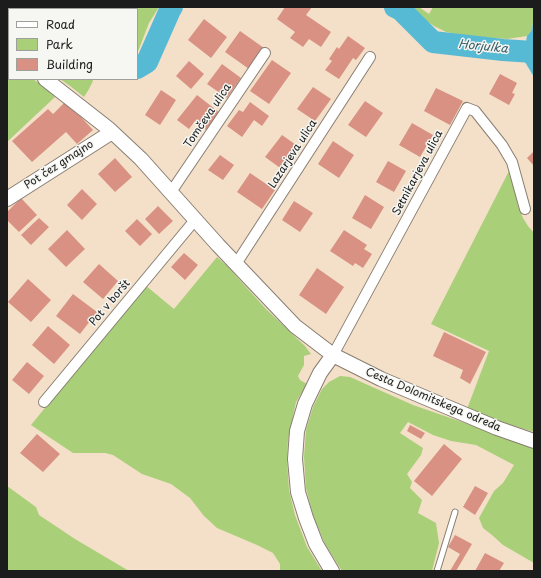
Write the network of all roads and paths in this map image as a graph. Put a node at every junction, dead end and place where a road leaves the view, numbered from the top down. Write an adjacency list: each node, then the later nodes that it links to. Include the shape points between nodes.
1 (265, 53): 5 (street, Tomčeva ulica)
2 (370, 58): 9 (street, Lazarjeva ulica)
3 (46, 80): 4 (street, Cesta Dolomitskega odreda)
4 (112, 132): 5 (street, Cesta Dolomitskega odreda); 6 (street, Pot čez gmajno)
5 (171, 192): 8 (street, Cesta Dolomitskega odreda)
6 (7, 199)
7 (525, 209): 10 (street, Setnikarjeva ulica, via 512,162 475,111 467,108)
8 (196, 220): 9 (street, Cesta Dolomitskega odreda); 11 (street, Pot v boršt)
9 (236, 264): 10 (street, Cesta Dolomitskega odreda, via 295,326)
10 (333, 354): 12 (street, Cesta Dolomitskega odreda, via 381,379); 14 (street, via 320,373 305,404 297,430 295,459 298,492 306,518 316,544)
11 (44, 402)
12 (534, 441)
13 (455, 512): 15 (lane)
14 (332, 571)
15 (436, 571)

